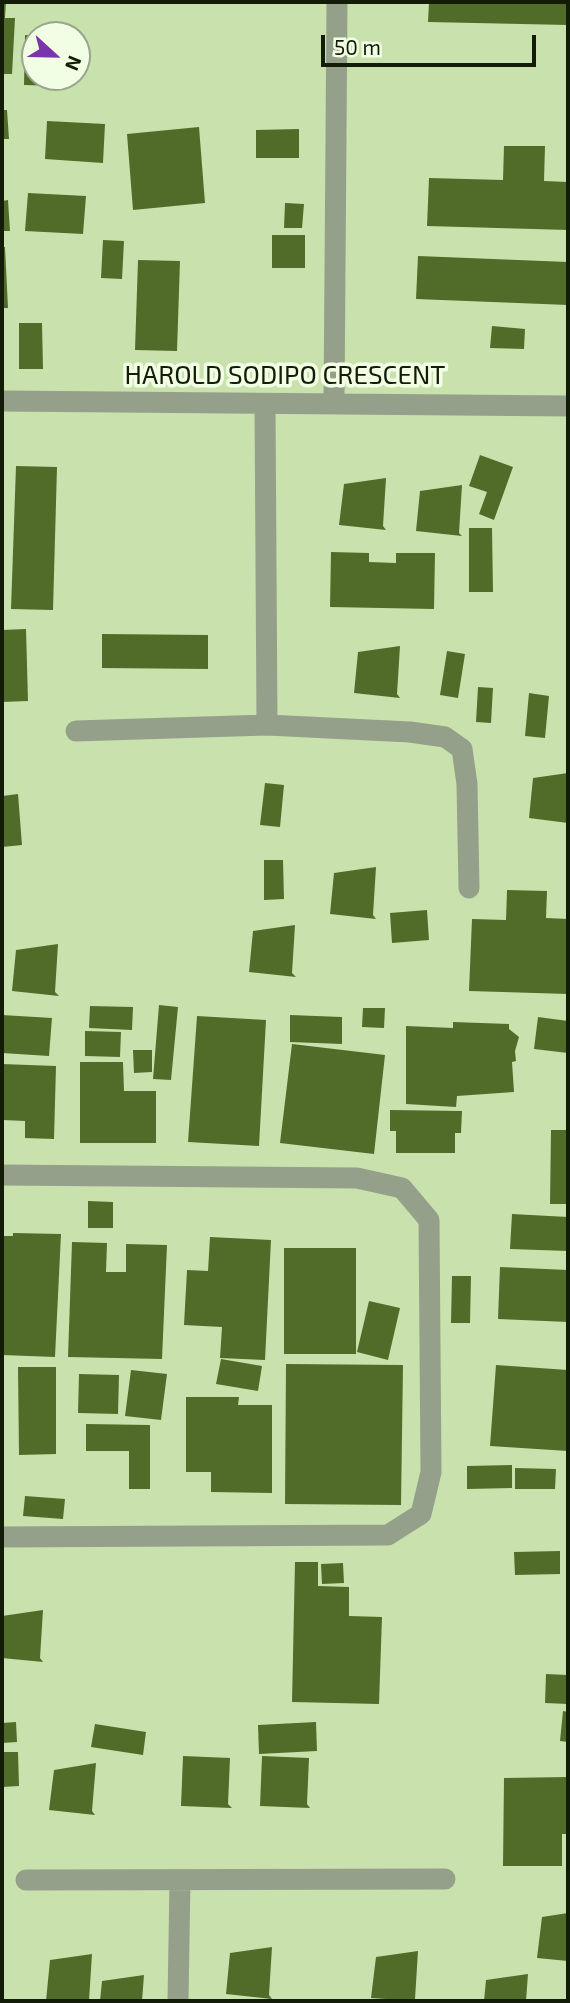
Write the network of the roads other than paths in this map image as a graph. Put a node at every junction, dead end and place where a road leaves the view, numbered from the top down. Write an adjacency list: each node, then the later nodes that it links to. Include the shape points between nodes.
1 (337, 2): 3 (street)
2 (2, 401): 4 (street, HAROLD SODIPO CRESCENT)
3 (334, 403): 4 (street, HAROLD SODIPO CRESCENT); 5 (street, HAROLD SODIPO CRESCENT)
4 (265, 404): 6 (street)
5 (568, 406)
6 (267, 726): 7 (street); 8 (street, via 410,732 445,737 462,749)
7 (76, 731)
8 (469, 888)
9 (2, 1175): 10 (street, via 357,1178 402,1188 429,1220 432,1472 421,1514 388,1535)
10 (2, 1537)
11 (446, 1879): 13 (street)
12 (26, 1880): 13 (street)
13 (180, 1880): 14 (street)
14 (178, 2001)

